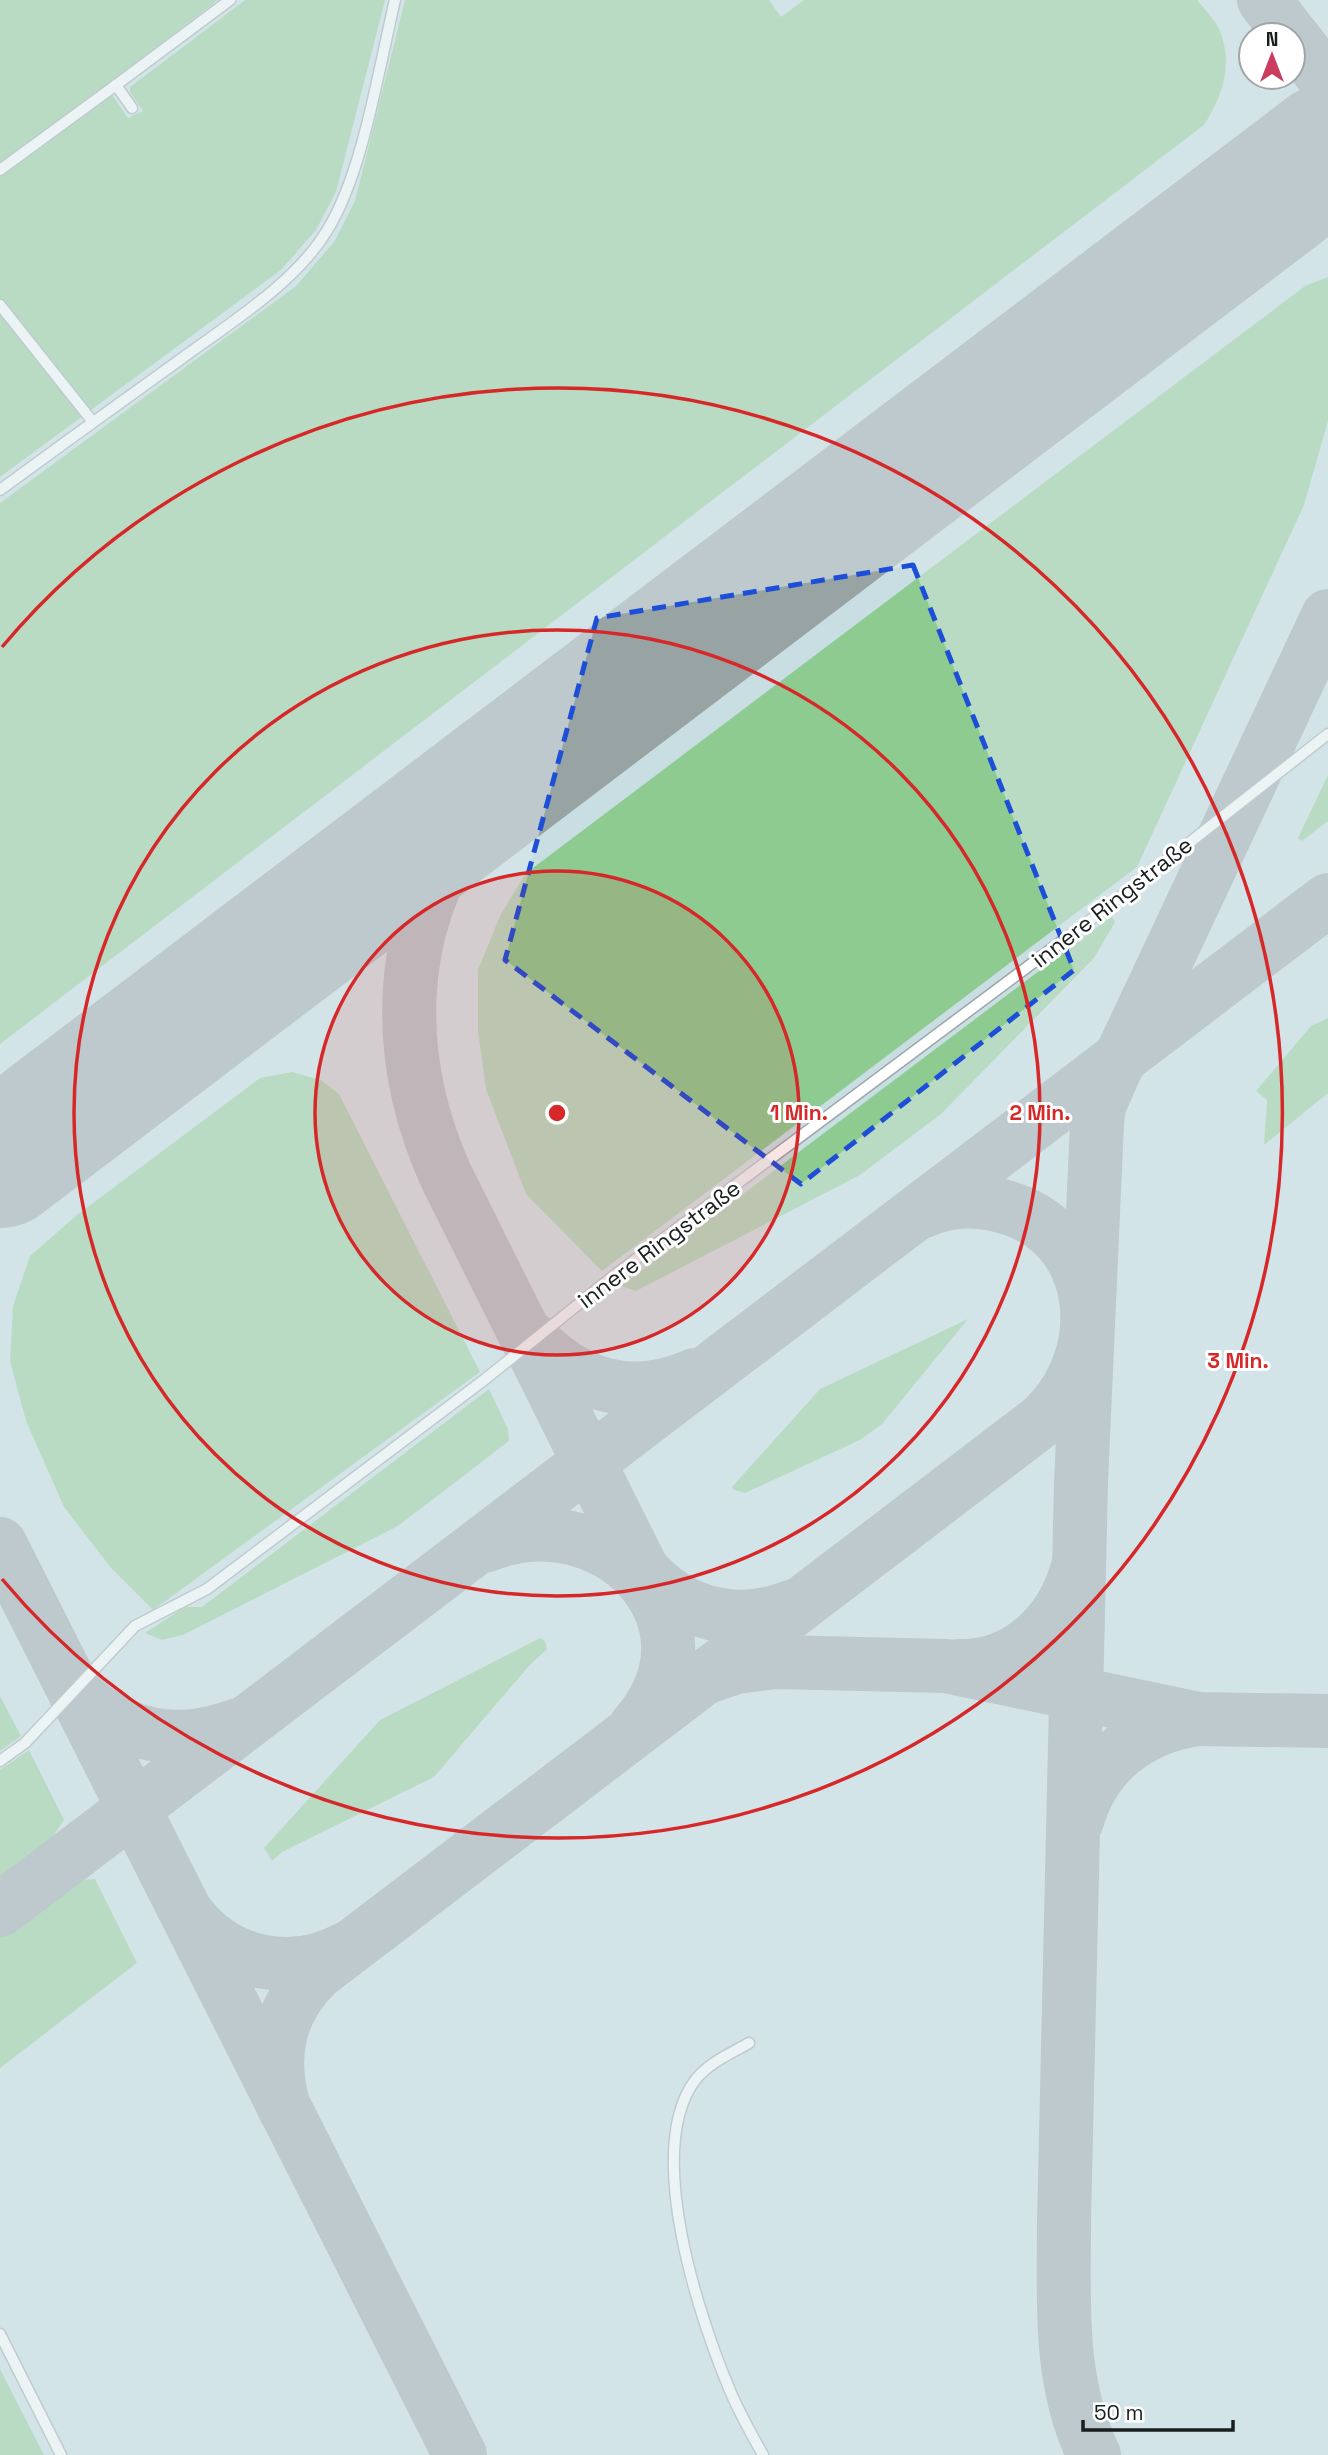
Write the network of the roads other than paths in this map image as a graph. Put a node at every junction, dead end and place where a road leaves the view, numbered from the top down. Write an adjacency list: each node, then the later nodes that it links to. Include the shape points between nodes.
1 (230, 0): 3 (lane)
2 (395, 0): 7 (lane, via 345,196 327,231 288,276 244,313)
3 (116, 85): 4 (lane); 5 (lane)
4 (132, 108)
5 (0, 170)
6 (0, 305): 7 (lane)
7 (93, 422): 8 (lane)
8 (0, 490)
9 (1328, 734): 10 (lane, innere Ringstraße, via 1097,915 616,1274 484,1380 218,1580 135,1626 25,1743)
10 (0, 1761)
11 (749, 2043): 14 (lane, via 711,2064 695,2080 678,2122 674,2171 693,2287 731,2394)
12 (0, 2334): 13 (lane)
13 (61, 2455)
14 (763, 2455)

